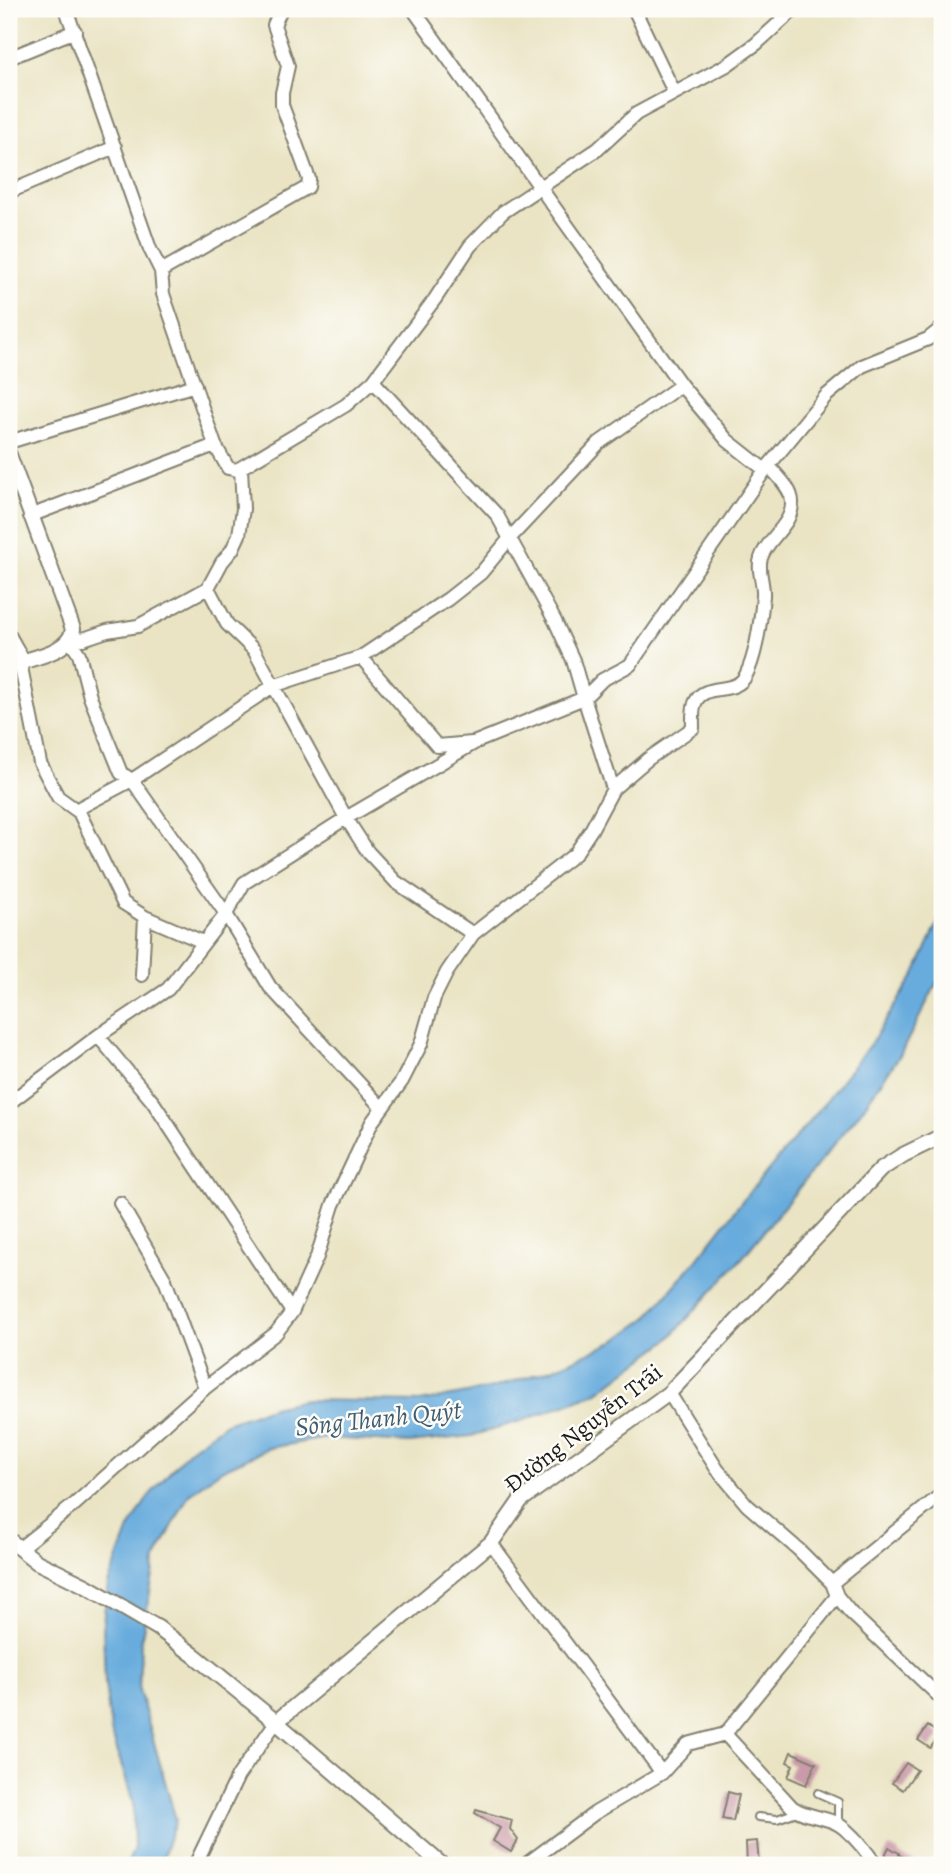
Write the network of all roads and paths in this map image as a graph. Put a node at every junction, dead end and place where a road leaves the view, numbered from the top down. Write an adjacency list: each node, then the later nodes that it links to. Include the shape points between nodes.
1 (66, 9): 6 (street)
2 (281, 9): 12 (street, via 274,25 288,66 282,105 308,187)
3 (413, 9): 10 (street)
4 (634, 9): 8 (street)
5 (798, 9): 8 (street, via 727,65)
6 (75, 31): 7 (street); 9 (street)
7 (9, 58)
8 (674, 92): 10 (street, via 636,114 598,149)
9 (114, 147): 11 (street); 12 (street)
10 (540, 187): 14 (street, via 503,212 470,246); 16 (street)
11 (9, 192)
12 (161, 271): 15 (street, via 163,294)
13 (942, 328): 21 (street, via 928,339 862,366 826,396)
14 (373, 381): 20 (street, via 346,405); 23 (street, via 497,515)
15 (195, 385): 17 (street); 18 (street)
16 (681, 385): 21 (street, via 727,440); 23 (street, via 599,443)
17 (9, 442)
18 (215, 444): 20 (street, via 228,468); 22 (street)
19 (9, 455): 22 (street)
20 (241, 468): 24 (street, via 239,535)
21 (767, 468): 30 (street, via 630,665 602,680); 33 (street, via 790,494 791,512 761,559 763,594 746,677 730,689 701,696 695,702 692,728)
22 (30, 516): 26 (street, via 71,623)
23 (510, 538): 27 (street, via 481,573); 30 (street, via 555,621)
24 (208, 588): 26 (street, via 138,625); 29 (street, via 227,624 254,650)
25 (9, 635): 28 (street)
26 (71, 639): 28 (street, via 53,651); 32 (street, via 116,764)
27 (361, 657): 29 (street); 31 (street, via 437,746)
28 (17, 663): 34 (street, via 40,763 58,797)
29 (273, 686): 32 (street); 35 (street)
30 (584, 698): 31 (street); 33 (street)
31 (476, 742): 35 (street)
32 (132, 780): 34 (street, via 83,805); 36 (street)
33 (613, 789): 38 (street, via 575,854)
34 (79, 813): 37 (street, via 123,902)
35 (346, 818): 36 (street, via 244,883); 38 (street, via 368,852 396,881)
36 (226, 914): 39 (street); 43 (street, via 270,987)
37 (145, 917): 39 (street); 40 (street)
38 (473, 934): 43 (street, via 447,972 421,1044)
39 (203, 942): 41 (street, via 168,989)
40 (142, 975)
41 (98, 1036): 42 (street); 46 (street, via 153,1102)
42 (9, 1103)
43 (382, 1108): 46 (street, via 332,1205 317,1257)
44 (942, 1136): 48 (street, Đường Nguyễn Trãi, via 881,1169)
45 (120, 1203): 47 (street, via 164,1280)
46 (292, 1312): 47 (street, via 276,1333)
47 (205, 1388): 51 (street, via 75,1504)
48 (669, 1393): 50 (street, Đường Nguyễn Trãi, via 521,1500); 52 (street, via 717,1469 747,1505)
49 (942, 1494): 52 (street)
50 (491, 1543): 55 (street, Đường Nguyễn Trãi); 57 (street)
51 (15, 1544): 55 (street, via 37,1562 158,1628)
52 (832, 1583): 53 (street)
53 (837, 1596): 54 (street); 56 (street)
54 (942, 1699)
55 (276, 1722): 62 (street, via 238,1776); 63 (street)
56 (725, 1734): 57 (street, via 688,1744); 59 (street)
57 (662, 1773): 64 (street, via 595,1813)
58 (818, 1793): 61 (lane, via 838,1801)
59 (798, 1811): 60 (lane, via 777,1819); 61 (street)
60 (758, 1816)
61 (838, 1824): 65 (street)
62 (195, 1865)
63 (442, 1865)
64 (525, 1865)
65 (876, 1865)

